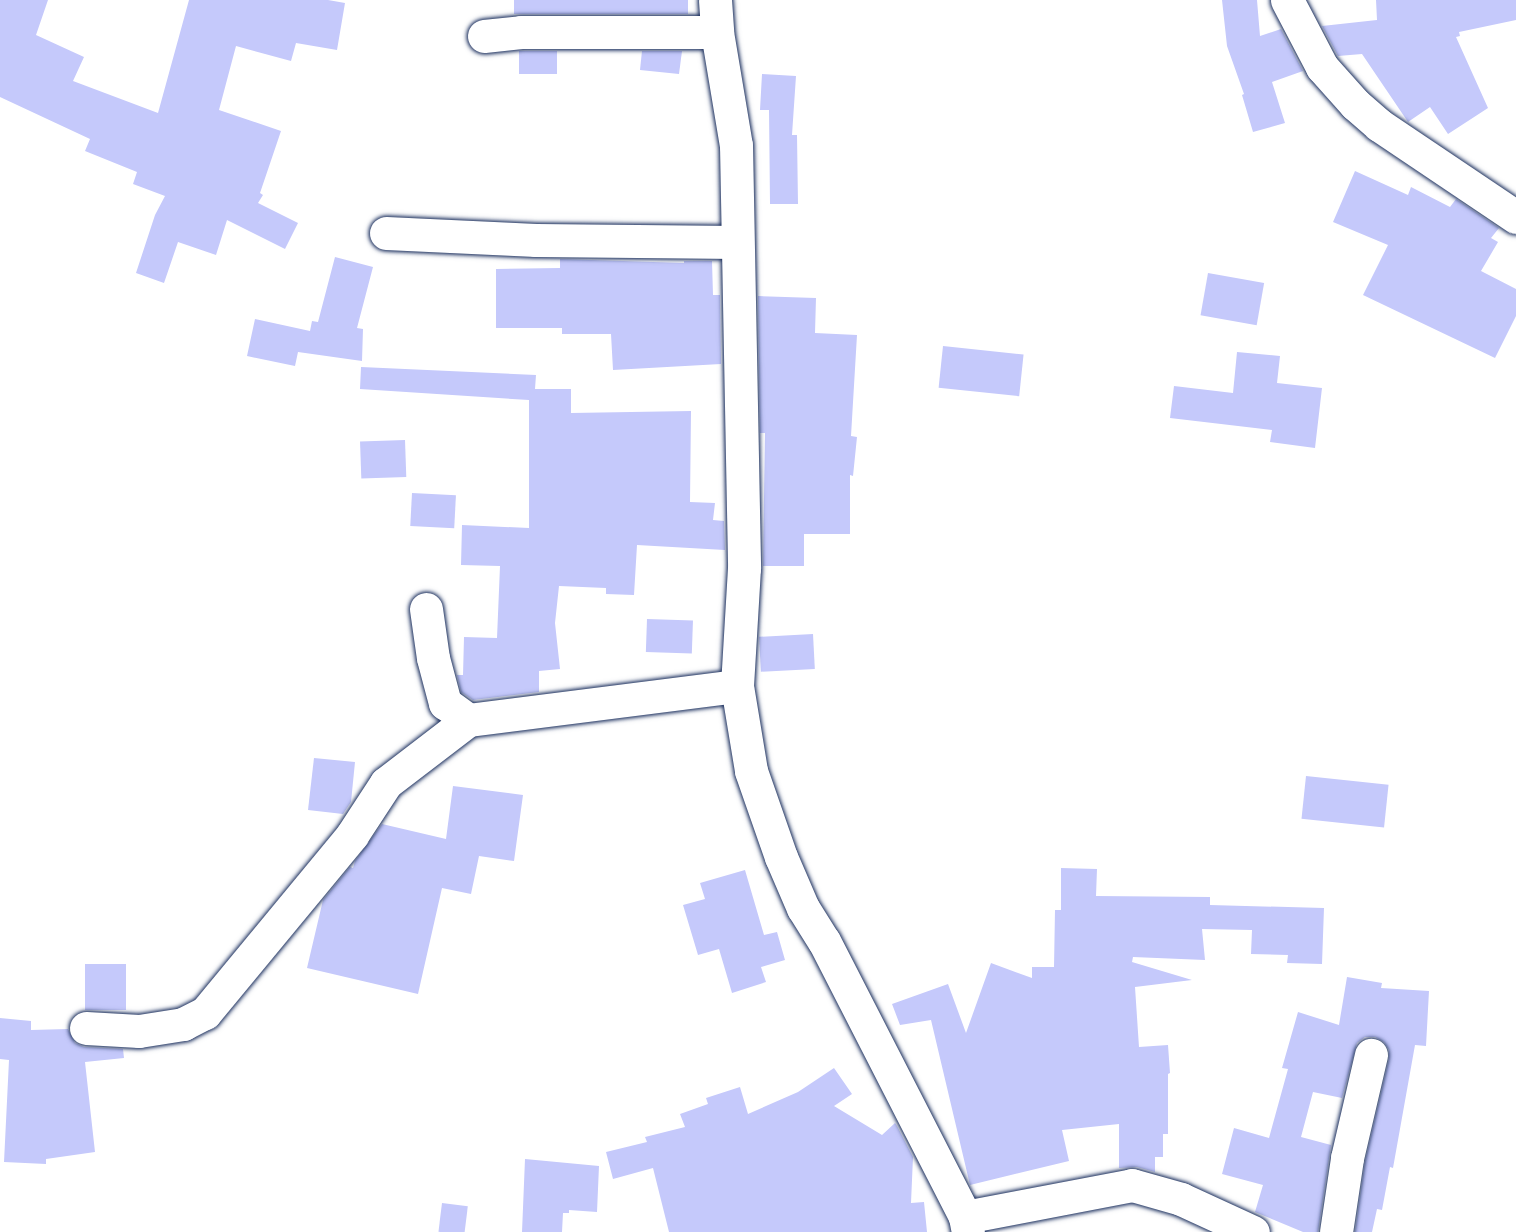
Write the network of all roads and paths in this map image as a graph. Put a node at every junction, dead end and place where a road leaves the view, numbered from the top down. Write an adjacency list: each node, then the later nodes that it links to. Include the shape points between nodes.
1 (1287, 0): 4 (street, via 1322,67 1355,104 1379,125)
2 (716, 16): 3 (street); 6 (street, via 736,145)
3 (484, 36)
4 (1516, 217)
5 (386, 233): 6 (street)
6 (737, 243): 8 (street, via 744,568)
7 (426, 609): 9 (street, via 445,703)
8 (737, 686): 9 (street); 12 (street, via 751,771 781,857 803,908 824,941)
9 (468, 720): 10 (street, via 386,783 352,835 205,1013 183,1024 139,1031)
10 (86, 1028)
11 (1371, 1055): 14 (street, via 1347,1158)
12 (966, 1224): 13 (street, via 1132,1185 1181,1199)
13 (1253, 1232)
14 (1336, 1232)

